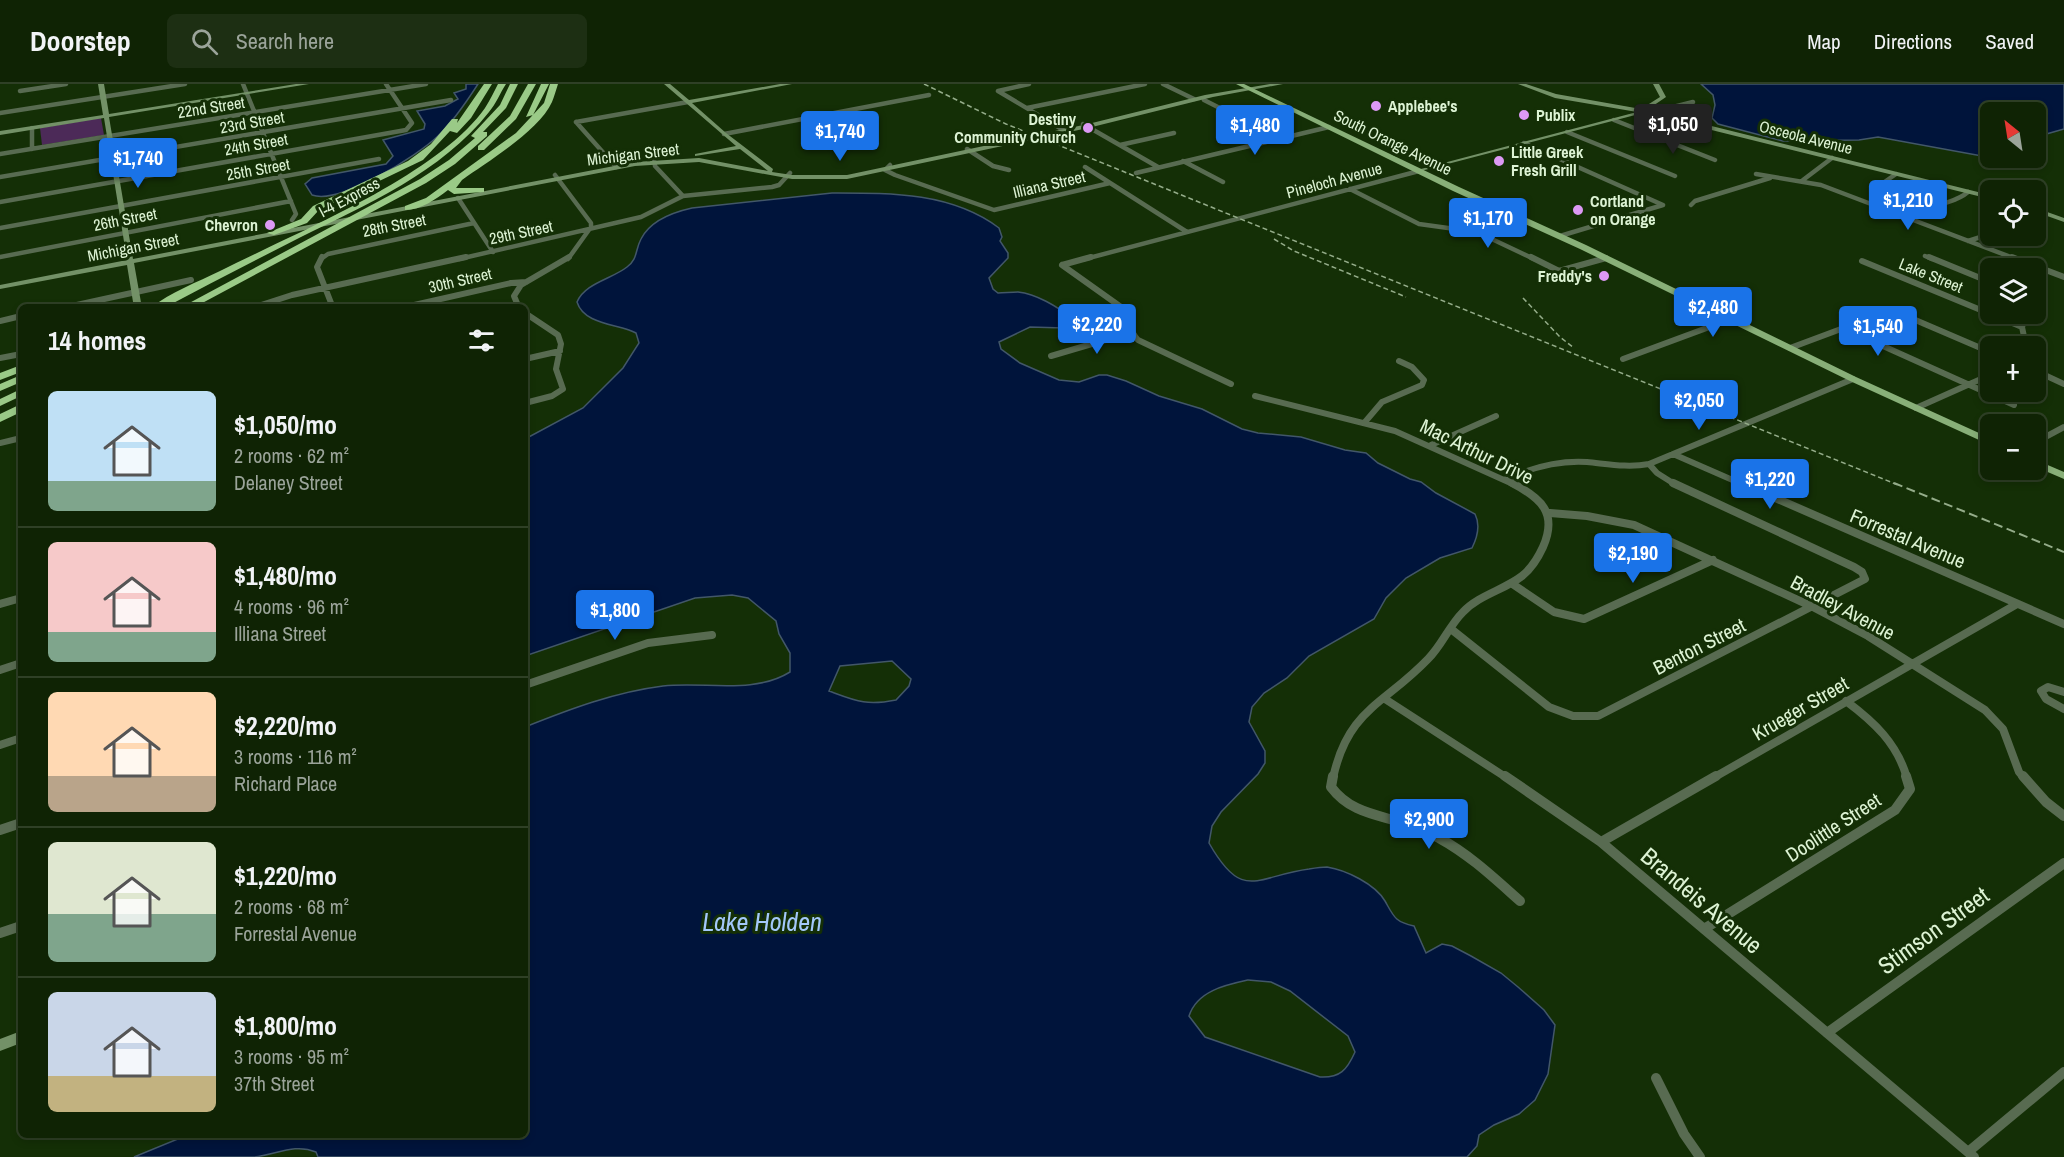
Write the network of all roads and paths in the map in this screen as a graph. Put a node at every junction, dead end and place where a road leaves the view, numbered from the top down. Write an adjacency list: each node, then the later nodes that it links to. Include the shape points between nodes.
1 (66, 84): 29 (street)
2 (101, 84): 32 (street)
3 (185, 84): 32 (street)
4 (243, 84): 30 (street)
5 (306, 84): 30 (street)
6 (386, 84): 28 (street)
7 (426, 84): 28 (street, 22nd Street)
8 (481, 84): 78 (highway, via 447,133)
9 (489, 84): 78 (highway, via 452,134)
10 (493, 84): 58 (highway)
11 (502, 84): 58 (highway, via 487,110)
12 (514, 84): 118 (highway, I-4 Express, via 503,106 472,138 436,166)
13 (520, 84): 144 (highway, I-4 Express, via 504,113 442,169)
14 (532, 84): 103 (highway, via 513,117 495,136)
15 (545, 84): 55 (highway, via 543,104); 103 (highway, via 533,110 507,138 473,163)
16 (554, 84): 55 (highway, via 541,113)
17 (667, 84): 36 (street)
18 (789, 84): 36 (street)
19 (1029, 84): 38 (street, via 998,91)
20 (1145, 84): 38 (street)
21 (1163, 84): 35 (street)
22 (1239, 84): 27 (main road, South Orange Avenue)
23 (1265, 84): 27 (street, Michigan Street)
24 (1280, 84): 27 (street, Michigan Street)
25 (1521, 84): 41 (street, Osceola Avenue, via 1543,93)
26 (1656, 84): 41 (street, Pineloch Avenue, via 1662,98)
27 (1249, 89): 33 (street, Michigan Street); 46 (main road, South Orange Avenue)
28 (390, 90): 39 (street); 40 (street, 22nd Street)
29 (20, 91)
30 (247, 93): 40 (street); 43 (street)
31 (929, 95): 53 (street)
32 (103, 97): 42 (street); 43 (street)
33 (1207, 98): 35 (street, Michigan Street); 56 (street)
34 (451, 100): 39 (street, 23rd Street)
35 (1193, 101): 45 (street, Michigan Street)
36 (688, 102): 53 (street); 74 (street, via 576,122)
37 (1693, 102): 41 (street)
38 (1027, 108): 48 (street)
39 (401, 109): 49 (street, 23rd Street); 65 (street, 24th Street, via 412,123 409,128)
40 (254, 112): 49 (street); 54 (street, 22nd Street)
41 (1646, 112): 44 (street, Pineloch Avenue); 68 (street, Osceola Avenue)
42 (0, 113)
43 (107, 116): 47 (street); 54 (street)
44 (1614, 120): 50 (street, Pineloch Avenue); 71 (street)
45 (1086, 125): 48 (street, Michigan Street); 59 (street)
46 (1329, 127): 56 (street); 82 (main road, South Orange Avenue)
47 (32, 128): 51 (street); 62 (street)
48 (1063, 130): 63 (street, Michigan Street)
49 (263, 132): 65 (street); 67 (street, 23rd Street)
50 (1568, 132): 57 (street, Pineloch Avenue); 87 (street)
51 (0, 133)
52 (1174, 133): 59 (street)
53 (724, 134): 60 (street); 61 (street)
54 (110, 136): 62 (street, 22nd Street); 67 (street)
55 (514, 138): 79 (highway)
56 (1281, 138): 73 (street)
57 (1524, 143): 82 (street, Pineloch Avenue); 124 (street, via 1663,205)
58 (452, 144): 142 (highway, via 402,180)
59 (1120, 145): 77 (street)
60 (740, 147): 61 (street); 72 (street); 80 (street)
61 (728, 148): 66 (street, via 713,154); 72 (street)
62 (32, 149): 64 (street, 22nd Street)
63 (969, 150): 75 (street, Michigan Street); 81 (street, via 990,164)
64 (0, 154)
65 (271, 154): 89 (street); 93 (street, 24th Street)
66 (678, 157): 70 (street, Michigan Street); 72 (street, Michigan Street)
67 (113, 158): 88 (street, 23rd Street); 93 (street)
68 (1832, 158): 85 (street, Osceola Avenue); 92 (street)
69 (379, 159): 89 (street, 25th Street)
70 (654, 160): 72 (street, Michigan Street); 74 (street, Michigan Street); 102 (street)
71 (1715, 160)
72 (721, 161): 80 (street, Michigan Street); 86 (street, Michigan Street)
73 (1184, 161): 77 (street); 94 (street)
74 (615, 166): 90 (street, Michigan Street)
75 (888, 167): 86 (street, Michigan Street, via 830,178); 96 (street, Illiana Street, via 919,184 994,210)
76 (1085, 167): 96 (street)
77 (1158, 167): 83 (street)
78 (398, 170): 107 (highway)
79 (471, 170): 95 (highway); 99 (highway, via 451,188 460,192)
80 (771, 170): 86 (street, Michigan Street)
81 (1009, 170)
82 (1419, 171): 98 (street, Pineloch Avenue); 124 (main road, South Orange Avenue)
83 (1136, 172)
84 (1756, 174): 91 (street)
85 (1896, 174): 97 (street); 100 (street, Osceola Avenue)
86 (788, 175): 102 (street, 29th Street, via 766,189)
87 (1675, 176)
88 (0, 177)
89 (281, 177): 106 (street); 110 (street, 25th Street)
90 (556, 177): 99 (street, Michigan Street); 104 (street, Michigan Street); 120 (street, via 591,223)
91 (1771, 178): 92 (street); 109 (street)
92 (1803, 180): 113 (street)
93 (118, 181): 108 (street, 24th Street); 110 (street)
94 (1223, 182)
95 (452, 183): 105 (highway); 107 (highway, via 421,197 327,211 325,208)
96 (1110, 183): 122 (street)
97 (1883, 183)
98 (1350, 189): 122 (street, Pineloch Avenue); 130 (street, via 1419,224 1477,232 1559,272)
99 (481, 190): 105 (street, Michigan Street)
100 (1968, 192): 101 (street, Osceola Avenue); 113 (street, via 1959,200)
101 (1980, 195)
102 (683, 196): 120 (street, 29th Street, via 641,217)
103 (410, 198): 145 (highway)
104 (458, 198): 111 (street, Michigan Street); 117 (street)
105 (429, 200): 111 (highway); 115 (street, Michigan Street)
106 (291, 201): 114 (street, via 296,215); 121 (street, 26th Street)
107 (334, 201): 115 (highway, via 316,208)
108 (0, 202)
109 (1691, 205)
110 (121, 206): 119 (street, 25th Street); 121 (street)
111 (408, 208): 118 (street, Michigan Street)
112 (2046, 214): 116 (street)
113 (1899, 215): 126 (street)
114 (292, 220)
115 (311, 220): 118 (highway); 123 (highway)
116 (2064, 220)
117 (474, 223): 127 (street); 138 (street, 28th Street, via 336,251 321,258 317,267)
118 (326, 226): 123 (street, Michigan Street); 143 (highway, I-4 Express)
119 (0, 228)
120 (588, 231): 127 (street, 29th Street); 136 (street, 30th Street, via 567,260)
121 (126, 232): 129 (street, 26th Street); 131 (street)
122 (1187, 232): 155 (street, Pineloch Avenue, via 1062,265 1121,307 1128,318)
123 (271, 233): 131 (street, Michigan Street)
124 (1560, 236): 130 (main road, South Orange Avenue)
125 (1980, 237): 126 (street)
126 (1968, 241): 133 (street)
127 (493, 252): 138 (street, 29th Street)
128 (1925, 256): 134 (street)
129 (0, 257)
130 (1606, 258): 152 (main road, South Orange Avenue)
131 (130, 261): 137 (street, Michigan Street); 139 (street)
132 (1862, 261): 156 (street, Lake Street)
133 (2064, 277)
134 (1980, 278)
135 (191, 280): 139 (street)
136 (526, 282): 148 (street, 30th Street); 149 (street, via 514,296)
137 (0, 287)
138 (326, 288): 146 (street, 29th Street); 147 (street)
139 (135, 292): 140 (street); 141 (street)
140 (81, 304)
141 (137, 304)
142 (164, 304)
143 (181, 304)
144 (193, 304)
145 (208, 304)
146 (261, 304)
147 (332, 304)
148 (419, 304)
149 (517, 304)
150 (528, 316): 163 (street, via 558,334)
151 (18, 317): 153 (street)
152 (1731, 319): 161 (main road, South Orange Avenue); 168 (street)
153 (0, 321)
154 (2023, 324): 156 (street)
155 (1127, 326): 159 (street); 160 (street)
156 (2022, 327): 158 (street)
157 (1843, 328): 161 (street); 162 (street, via 1892,310); 178 (street)
158 (2024, 336)
159 (1112, 338): 160 (street); 165 (street)
160 (1138, 340): 176 (street)
161 (1790, 348): 174 (main road, South Orange Avenue)
162 (1980, 348)
163 (560, 351): 167 (street); 184 (street, via 556,371 562,389)
164 (18, 355): 166 (street)
165 (1051, 356)
166 (0, 358)
167 (528, 359)
168 (1623, 359)
169 (1399, 361): 193 (street, via 1420,373 1422,385 1382,402)
170 (18, 369): 171 (highway)
171 (0, 376)
172 (2046, 376): 177 (street)
173 (18, 379): 179 (highway)
174 (1853, 379): 188 (main road, South Orange Avenue); 200 (street)
175 (1980, 380): 178 (street)
176 (1231, 384)
177 (2064, 384)
178 (1968, 385): 187 (street); 188 (street)
179 (0, 388)
180 (18, 388): 183 (highway)
181 (18, 394): 185 (highway)
182 (1255, 396): 193 (street, Mac Arthur Drive)
183 (0, 397)
184 (528, 402)
185 (0, 403)
186 (18, 404): 190 (highway)
187 (2014, 405)
188 (1916, 408): 195 (main road, South Orange Avenue)
189 (18, 409): 192 (highway)
190 (0, 413)
191 (1496, 416): 199 (street)
192 (0, 419)
193 (1365, 422): 199 (street, Mac Arthur Drive)
194 (2064, 427): 196 (street)
195 (1980, 437)
196 (2046, 437)
197 (18, 439): 198 (street)
198 (0, 443)
199 (1431, 445): 204 (street, Mac Arthur Drive)
200 (1673, 454): 201 (street); 210 (street, Forrestal Avenue)
201 (1648, 464): 204 (street, via 1550,464); 211 (street, Benton Street, via 1679,487 1862,572 1864,579 1860,582)
202 (2046, 468): 203 (main road)
203 (2064, 476)
204 (1504, 480): 205 (street, Mac Arthur Drive, via 1545,504)
205 (1550, 513): 206 (street, Bradley Avenue, via 1634,525); 207 (street, via 1550,528 1537,559)
206 (1713, 560): 207 (street, via 1584,619 1552,613); 211 (street, Bradley Avenue)
207 (1511, 583): 213 (street, via 1468,608)
208 (18, 599): 209 (street)
209 (0, 604)
210 (2017, 604): 212 (street, Forrestal Avenue); 215 (street, Krueger Street)
211 (1814, 607): 213 (street, Benton Street, via 1586,719 1550,707); 215 (street, Bradley Avenue)
212 (2064, 624)
213 (1451, 629): 220 (street, via 1434,654)
214 (712, 635): 218 (street, via 648,643)
215 (1912, 663): 221 (street, Krueger Street); 225 (street, Bradley Avenue, via 1986,710 2003,729 2019,772)
216 (18, 664): 217 (street)
217 (0, 670)
218 (528, 685)
219 (2064, 692): 222 (street, via 2048,687 2041,691 2046,699)
220 (1385, 699): 228 (street, Brandeis Avenue); 230 (street, via 1355,725 1335,764 1331,787 1342,802 1363,813 1407,824 1456,848 1479,863)
221 (1846, 701): 228 (street, Krueger Street); 232 (street, Doolittle Street, via 1877,724 1895,745 1910,789 1895,810)
222 (2062, 706)
223 (18, 739): 224 (street)
224 (0, 745)
225 (2064, 816)
226 (18, 824): 227 (street)
227 (0, 830)
228 (1600, 842): 232 (street, Brandeis Avenue)
229 (2064, 863): 234 (street, Stimson Street)
230 (1520, 901)
231 (18, 927): 233 (street)
232 (1704, 929): 234 (street, Brandeis Avenue)
233 (0, 933)
234 (1827, 1033): 239 (street, Brandeis Avenue)
235 (18, 1038): 236 (street)
236 (0, 1045)
237 (2064, 1072): 239 (street)
238 (1656, 1078): 240 (street)
239 (1971, 1155)
240 (1700, 1157)

